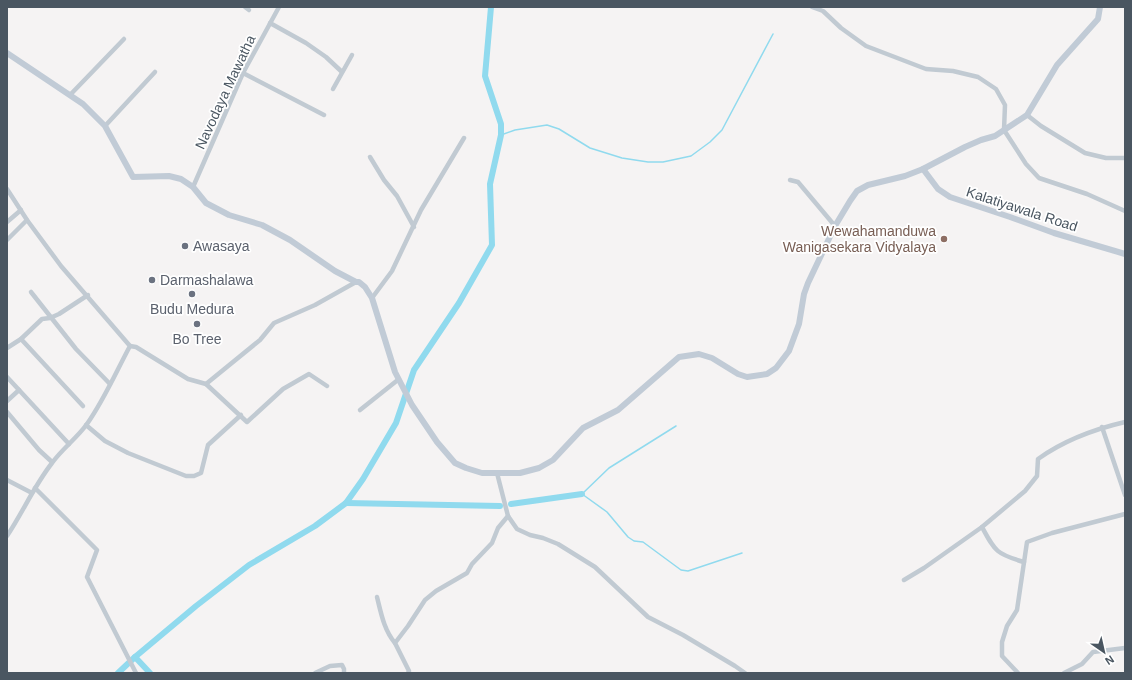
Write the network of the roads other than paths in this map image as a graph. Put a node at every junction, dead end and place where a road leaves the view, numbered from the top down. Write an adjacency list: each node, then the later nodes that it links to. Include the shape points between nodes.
1 (279, 7): 4 (street, Navodaya Mawatha)
2 (812, 7): 16 (street, via 823,11 866,46 926,69 978,77 996,89 1005,105)
3 (1100, 7): 14 (street, via 1098,19 1057,65)
4 (270, 23): 9 (street, via 306,43); 10 (street, Navodaya Mawatha)
5 (124, 39): 12 (street)
6 (7, 53): 12 (street)
7 (352, 55): 9 (street)
8 (155, 72): 15 (street)
9 (342, 72): 11 (street)
10 (243, 73): 13 (street); 22 (street, Navodaya Mawatha)
11 (333, 89)
12 (70, 95): 15 (street, via 83,104)
13 (324, 115)
14 (1027, 115): 16 (street); 19 (street, via 1085,153 1106,158)
15 (104, 126): 22 (street, via 133,177 169,176 181,179)
16 (1004, 130): 20 (street); 25 (street, via 1026,164 1039,178 1087,194)
17 (464, 138): 29 (street, via 421,210)
18 (370, 157): 29 (street, via 397,196)
19 (1125, 158)
20 (923, 169): 28 (street, via 868,185 857,192); 31 (street, Kalatiyawala Road, via 938,189 950,197 1054,233)
21 (790, 180): 28 (street, via 798,182)
22 (193, 187): 32 (street, via 206,203 229,215 262,225)
23 (7, 189): 24 (street)
24 (21, 210): 26 (street); 27 (street)
25 (1125, 211)
26 (27, 220): 30 (street); 34 (street, via 61,266)
27 (7, 222)
28 (835, 226): 56 (street, via 808,283 799,324 789,352 776,368 767,374 747,377 712,358 699,354 679,357 618,410 583,428 553,460 539,468 520,473)
29 (414, 227): 35 (street, via 392,271)
30 (7, 240)
31 (1125, 254)
32 (356, 282): 35 (street, via 365,287); 43 (street, via 315,305 274,323 260,340)
33 (31, 292): 36 (street)
34 (88, 296): 36 (street); 38 (street)
35 (372, 298): 41 (street)
36 (50, 318): 37 (street, via 42,319); 42 (street)
37 (21, 339): 39 (street); 47 (street)
38 (130, 346): 42 (street); 43 (street, via 188,379)
39 (7, 348)
40 (7, 377): 45 (street)
41 (399, 379): 48 (street); 56 (street, via 412,405 455,463 482,473)
42 (110, 384): 52 (street)
43 (206, 384): 50 (street)
44 (327, 386): 50 (street, via 309,374 283,389 248,422)
45 (19, 390): 46 (street); 54 (street)
46 (7, 401)
47 (83, 406)
48 (360, 410)
49 (7, 412): 55 (street)
50 (241, 415): 52 (street, via 208,445 201,473 194,476 186,476 128,453 105,441)
51 (1125, 422): 53 (street)
52 (86, 425): 54 (street)
53 (1102, 427): 60 (street); 63 (street, via 1050,450 1038,459 1037,476 1025,491)
54 (69, 444): 55 (street)
55 (52, 462): 58 (street)
56 (497, 473): 62 (street)
57 (7, 480): 59 (street)
58 (35, 488): 59 (street); 70 (street, via 97,550 87,577)
59 (32, 493): 64 (street)
60 (1125, 495)
61 (1125, 514): 65 (street, via 1052,532 1027,542)
62 (508, 516): 68 (street, via 498,528 492,543 467,573 436,590 425,600); 74 (street, via 517,529 558,544 595,567 648,617)
63 (982, 527): 65 (street, via 993,548 1007,557); 66 (street)
64 (7, 536)
65 (1024, 562): 75 (street, via 1017,610 1007,626 1002,642 1002,656)
66 (904, 580)
67 (377, 597): 68 (street, via 384,625)
68 (395, 643): 73 (street)
69 (1125, 648): 76 (street, via 1093,652 1082,664)
70 (136, 673)
71 (316, 673): 72 (street, via 330,666 342,665)
72 (344, 673)
73 (408, 673)
74 (745, 673)
75 (1018, 673)
76 (1064, 673)

